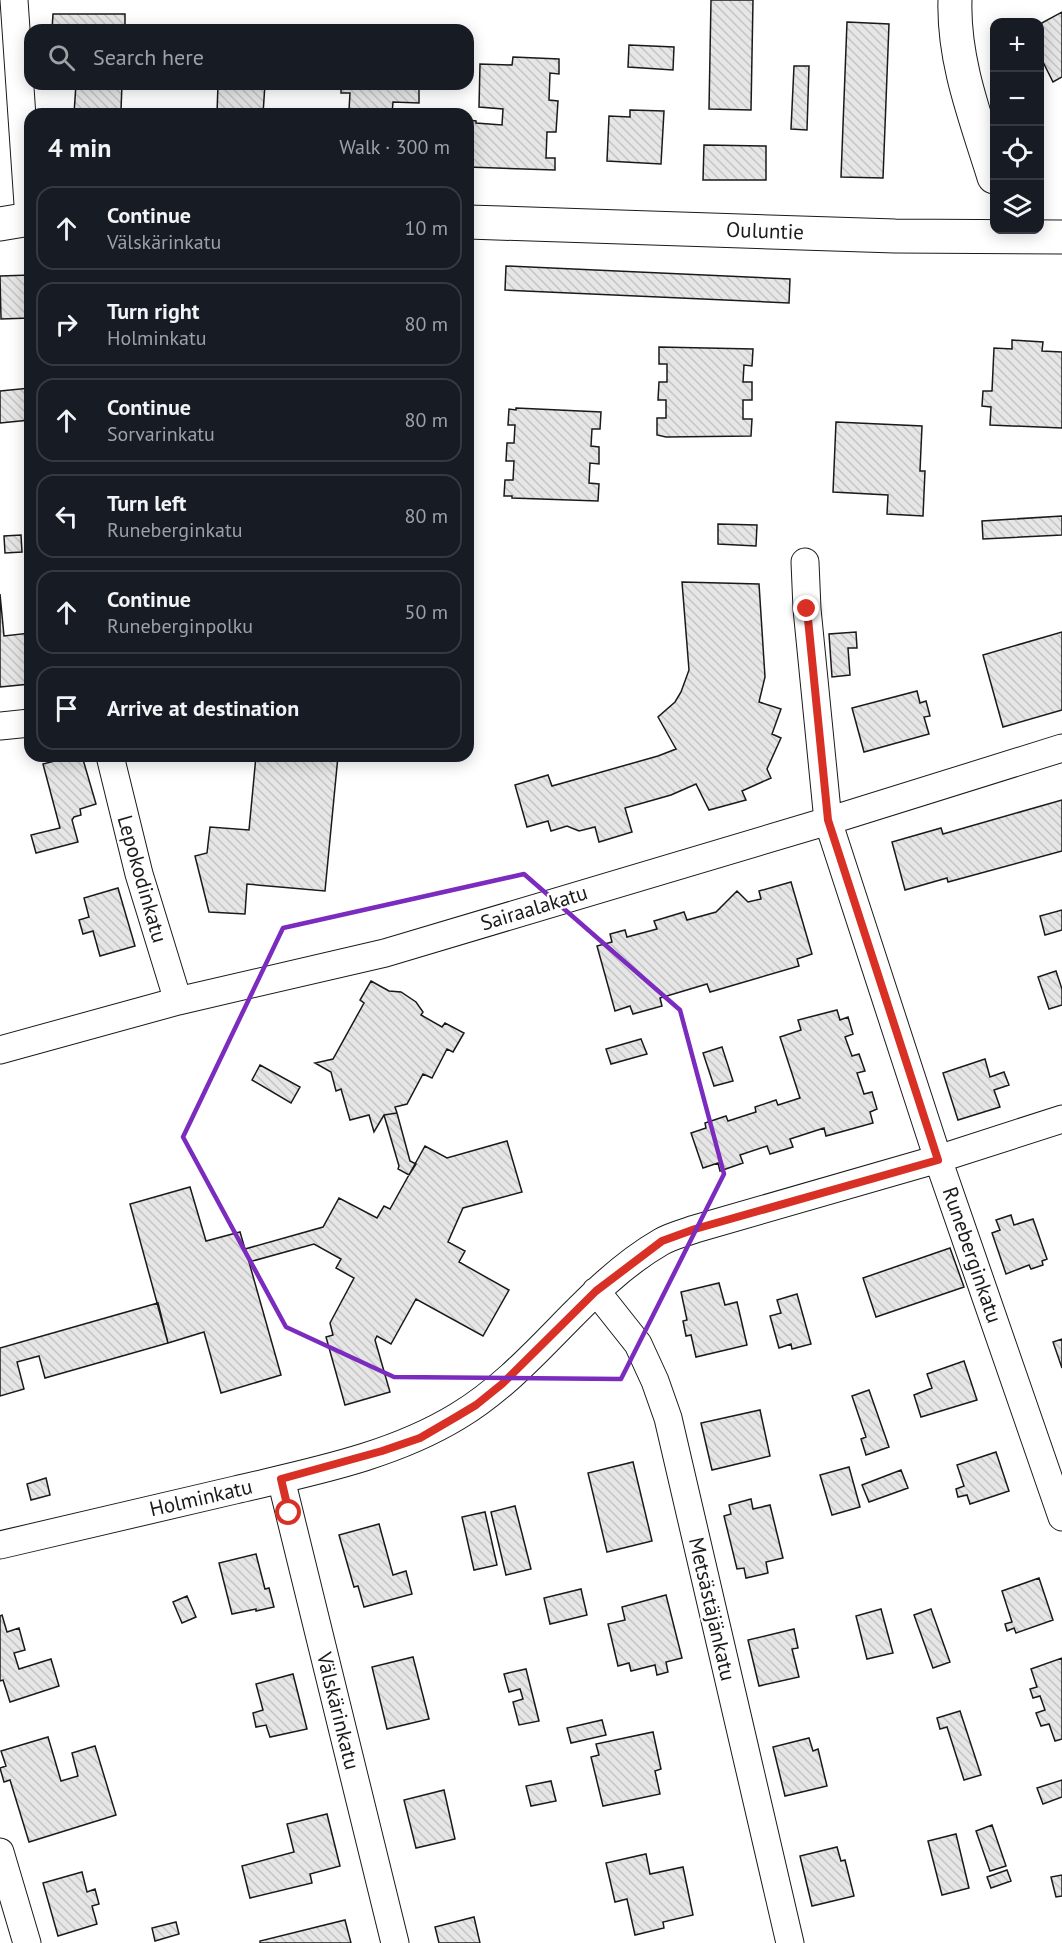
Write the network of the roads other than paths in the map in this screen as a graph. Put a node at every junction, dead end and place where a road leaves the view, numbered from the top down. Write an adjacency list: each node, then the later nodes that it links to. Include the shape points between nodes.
1 (14, 0): 4 (street)
2 (955, 0): 3 (main road, via 954,26 961,69)
3 (990, 164)
4 (20, 221)
5 (474, 222): 6 (main road, Ouluntie, via 884,235)
6 (990, 233)
7 (1024, 234): 8 (main road, Ouluntie)
8 (1062, 237)
9 (805, 562): 14 (street, Runeberginkatu)
10 (24, 724): 11 (street)
11 (0, 726)
12 (1062, 748): 14 (street, Sairaalakatu)
13 (111, 762): 15 (street, Lepokodinkatu, via 139,874)
14 (828, 820): 15 (street, Sairaalakatu, via 385,953); 18 (street, Runeberginkatu)
15 (178, 1001): 16 (street, Sairaalakatu)
16 (0, 1050)
17 (1062, 1119): 18 (street, Holminkatu)
18 (938, 1160): 19 (street, Holminkatu, via 662,1241); 21 (street, Runeberginkatu)
19 (596, 1291): 20 (street, Holminkatu, via 502,1384 456,1417 420,1438); 26 (street, Metsästäjänkatu, via 638,1344 668,1418)
20 (281, 1479): 22 (street, Holminkatu); 25 (street, Välskärinkatu)
21 (1062, 1517)
22 (0, 1545)
23 (0, 1852): 24 (street)
24 (27, 1943)
25 (395, 1943)
26 (789, 1943)

